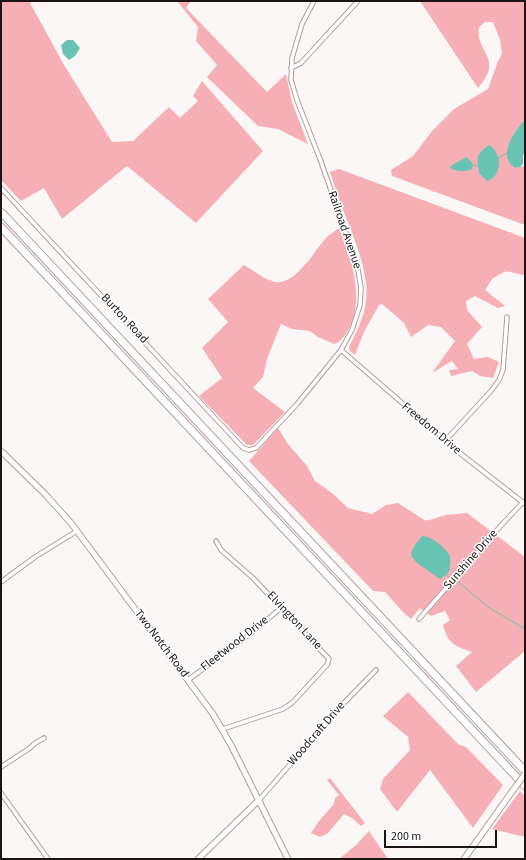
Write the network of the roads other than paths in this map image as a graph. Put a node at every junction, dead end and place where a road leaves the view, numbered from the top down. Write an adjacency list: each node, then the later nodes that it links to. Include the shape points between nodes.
1 (314, 1): 3 (street, Railroad Avenue, via 302,24)
2 (358, 1): 3 (street, via 301,63)
3 (291, 68): 8 (street, Railroad Avenue, via 293,89 359,274 359,311)
4 (1, 188): 10 (street, Burton Road)
5 (1, 212): 23 (highway)
6 (1, 227): 25 (highway)
7 (507, 317): 9 (street, via 499,380)
8 (341, 350): 9 (street, Freedom Drive); 10 (street, Railroad Avenue, via 297,404 258,446)
9 (446, 441): 12 (street, Freedom Drive)
10 (246, 450)
11 (1, 451): 13 (street, Two Notch Road)
12 (524, 503): 17 (street, Sunshine Drive)
13 (77, 531): 15 (street); 19 (street, Two Notch Road)
14 (216, 541): 16 (street, Elvington Lane, via 221,550 253,578)
15 (1, 582)
16 (281, 608): 19 (street, Fleetwood Drive); 20 (street, Elvington Lane, via 327,656 329,662 289,706)
17 (419, 619)
18 (376, 670): 27 (street, Woodcraft Drive)
19 (188, 680): 20 (street, Two Notch Road)
20 (223, 730): 27 (street, Two Notch Road)
21 (44, 738): 22 (street)
22 (1, 767)
23 (525, 771)
24 (525, 774): 31 (street, bridge)
25 (525, 786)
26 (1, 793): 28 (street)
27 (259, 800): 29 (street); 30 (street, Two Notch Road)
28 (48, 859)
29 (198, 859)
30 (288, 859)
31 (464, 859)

